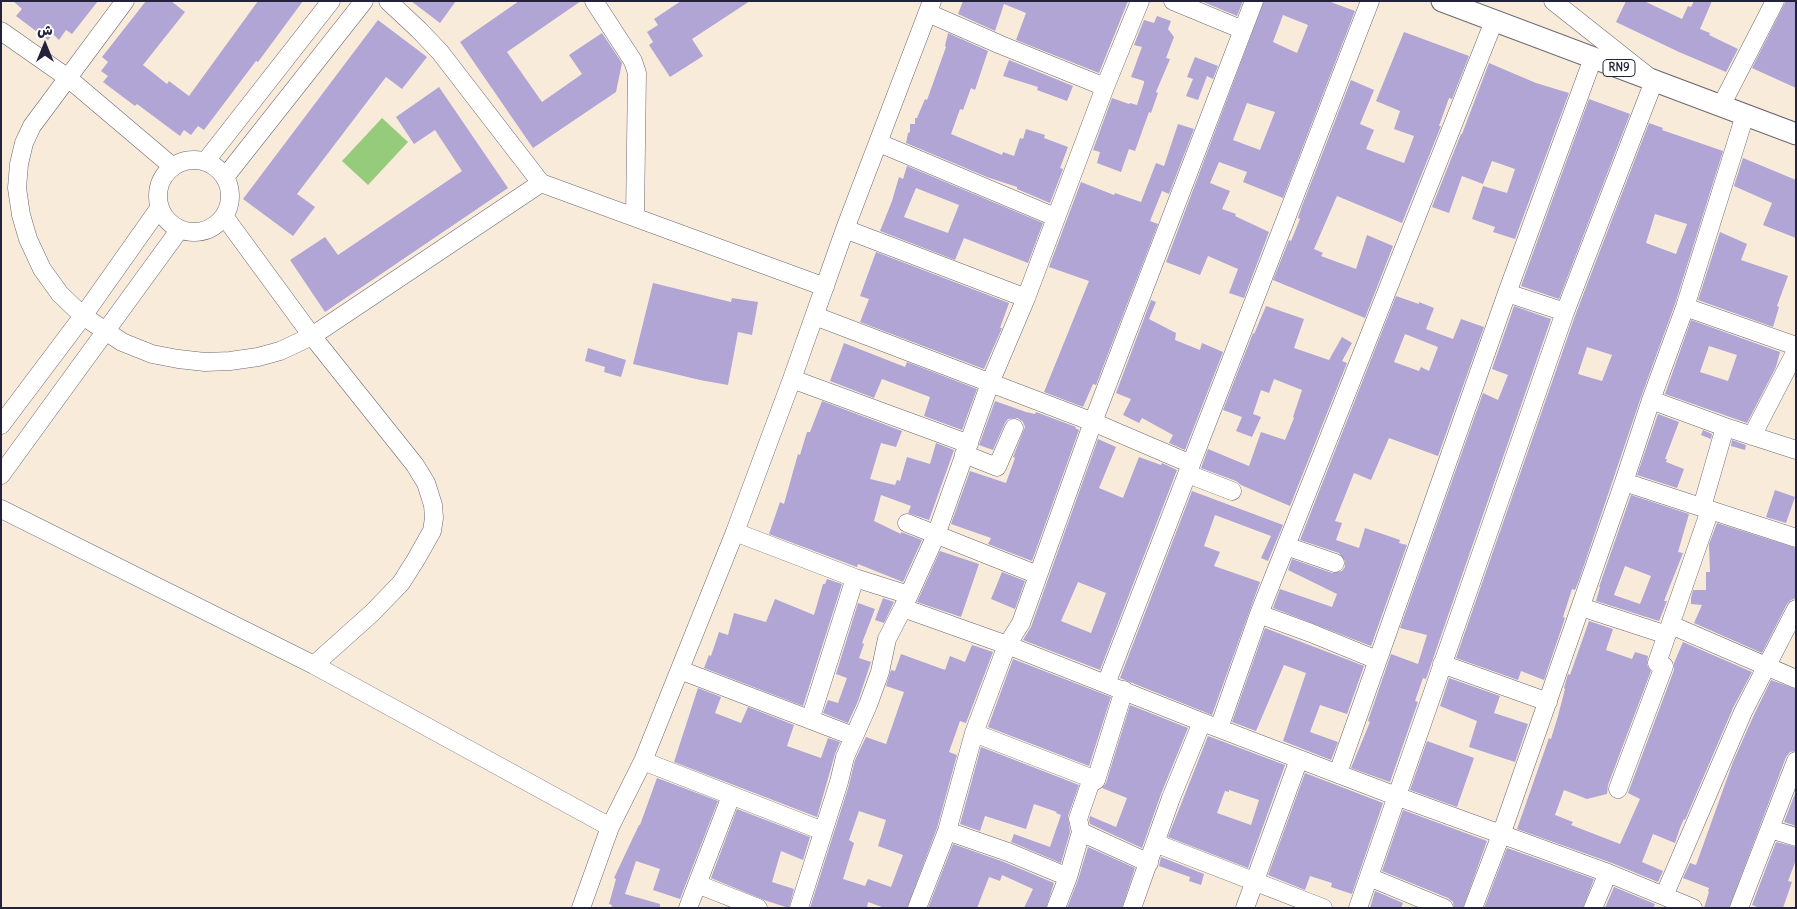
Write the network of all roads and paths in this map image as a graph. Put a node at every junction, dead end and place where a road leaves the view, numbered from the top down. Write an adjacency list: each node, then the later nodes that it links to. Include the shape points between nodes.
1 (125, 1): 18 (street)
2 (331, 1): 25 (street)
3 (364, 1): 27 (street)
4 (388, 1): 28 (street, via 440,52)
5 (594, 1): 32 (street, via 633,61 637,73)
6 (1140, 1): 20 (street)
7 (1173, 1): 15 (street)
8 (1254, 1): 15 (street)
9 (1370, 1): 56 (street)
10 (1442, 1): 14 (main road, RN9)
11 (1775, 1): 21 (street)
12 (1557, 3): 19 (street)
13 (930, 7): 20 (street, via 1000,45); 24 (street)
14 (1494, 21): 17 (main road, RN9); 66 (street)
15 (1243, 30): 49 (street)
16 (1, 31): 18 (street)
17 (1594, 58): 19 (main road, RN9); 36 (street)
18 (68, 78): 26 (street); 40 (street, via 24,142 17,188 28,239 42,269 60,294)
19 (1654, 81): 21 (main road, RN9); 39 (street)
20 (1105, 87): 31 (street)
21 (1721, 106): 22 (main road, RN9)
22 (1746, 115): 23 (main road, RN9); 38 (street)
23 (1796, 134)
24 (879, 143): 31 (street); 34 (street)
25 (205, 162): 26 (street, via 194,160); 27 (street)
26 (173, 167): 29 (street, via 160,185)
27 (225, 177): 30 (street, via 230,204)
28 (541, 183): 32 (street); 43 (street)
29 (160, 207): 33 (street, via 171,224); 40 (street)
30 (224, 216): 33 (street, via 211,228 201,231); 43 (street)
31 (1055, 216): 37 (street)
32 (635, 217): 35 (street)
33 (180, 229): 42 (street)
34 (845, 229): 35 (street); 37 (street)
35 (825, 287): 41 (street)
36 (1507, 293): 39 (street); 76 (street)
37 (1026, 298): 47 (street)
38 (1685, 308): 44 (street); 48 (street)
39 (1566, 312): 77 (street)
40 (83, 316): 42 (street); 50 (street)
41 (815, 316): 46 (street); 47 (street)
42 (107, 332): 43 (street, via 152,354 204,362 258,357); 57 (street)
43 (312, 336): 78 (street, via 415,465 426,483 434,518 432,531 401,583)
44 (1796, 346)
45 (1796, 351): 53 (street)
46 (792, 379): 54 (street); 63 (street)
47 (990, 383): 49 (street); 54 (street)
48 (1651, 400): 51 (street); 58 (street)
49 (1093, 422): 56 (street); 68 (street)
50 (1, 425)
51 (1725, 427): 53 (street); 61 (street)
52 (1014, 428): 54 (street, via 997,467)
53 (1752, 436): 55 (street)
54 (967, 449): 64 (street)
55 (1796, 450)
56 (1190, 469): 59 (street); 82 (street)
57 (1, 474)
58 (1624, 482): 61 (street); 71 (street)
59 (1232, 491)
60 (1, 509): 78 (street)
61 (1706, 509): 65 (street); 74 (street)
62 (907, 523): 64 (street)
63 (735, 532): 69 (street); 80 (street)
64 (936, 535): 68 (street); 70 (street)
65 (1796, 538)
66 (1286, 546): 67 (street); 73 (street)
67 (1335, 563)
68 (1038, 575): 75 (street, via 1021,623)
69 (855, 578): 70 (street); 85 (street)
70 (906, 601): 75 (street); 89 (street, via 887,639 880,672)
71 (1581, 607): 74 (street); 84 (street)
72 (1796, 609): 79 (street)
73 (1259, 614): 76 (street); 87 (street)
74 (1669, 630): 79 (street); 95 (street, via 1657,663 1664,666)
75 (1007, 645): 82 (street); 88 (street)
76 (1377, 660): 93 (street)
77 (1442, 664): 84 (street); 97 (street)
78 (314, 665): 98 (street)
79 (1765, 666): 81 (street); 112 (street, via 1713,778)
80 (680, 670): 85 (street); 91 (street)
81 (1796, 679)
82 (1106, 684): 83 (street)
83 (1124, 690): 86 (street); 94 (street)
84 (1548, 702): 103 (street)
85 (810, 720): 89 (street)
86 (1202, 722): 87 (street); 105 (street)
87 (1219, 728): 90 (street)
88 (974, 733): 94 (street); 101 (street)
89 (853, 736): 100 (street)
90 (1299, 759): 93 (street); 110 (street)
91 (643, 761): 96 (street); 98 (street)
92 (1796, 761): 99 (street)
93 (1338, 773): 97 (street)
94 (1096, 780): 102 (street, via 1090,784 1078,819)
95 (1618, 789)
96 (731, 796): 100 (street); 111 (street)
97 (1396, 796): 103 (street); 109 (street)
98 (610, 827): 114 (street)
99 (1770, 829): 104 (street); 128 (street)
100 (823, 831): 117 (street)
101 (947, 831): 108 (street); 118 (street)
102 (1081, 832): 106 (street); 108 (street)
103 (1501, 835): 107 (street); 125 (street)
104 (1796, 837)
105 (1155, 843): 106 (street); 110 (street)
106 (1148, 863): 120 (street)
107 (1608, 873): 112 (street); 126 (street)
108 (1068, 877): 119 (street)
109 (1369, 877): 123 (street); 124 (street)
110 (1254, 882): 113 (street); 121 (street)
111 (697, 884): 115 (street); 116 (street)
112 (1664, 896): 127 (street)
113 (1296, 903): 122 (street)
114 (581, 908)
115 (688, 908)
116 (758, 908)
117 (799, 908)
118 (917, 908)
119 (1056, 908)
120 (1132, 908)
121 (1245, 908)
122 (1323, 908)
123 (1358, 908)
124 (1444, 908)
125 (1473, 908)
126 (1593, 908)
127 (1693, 908)
128 (1739, 908)

